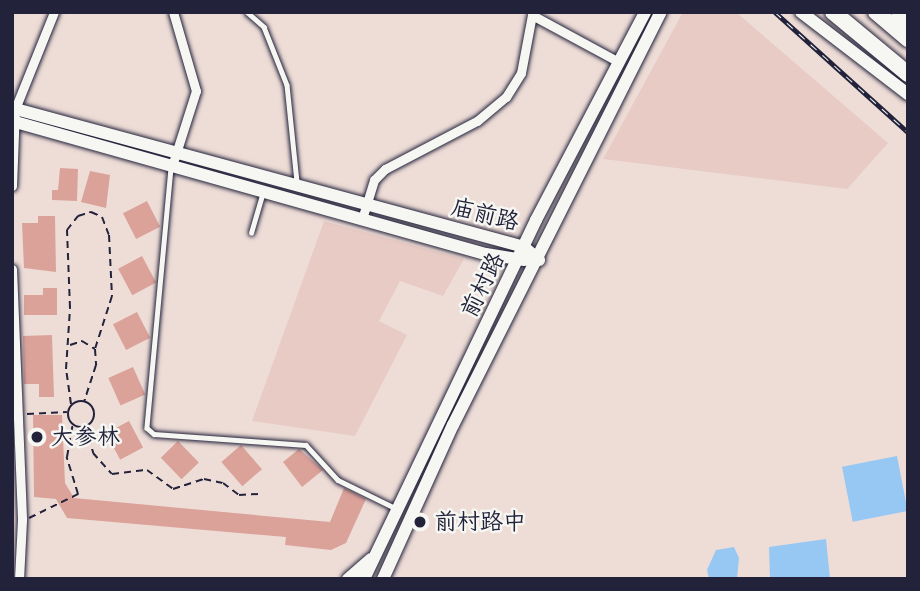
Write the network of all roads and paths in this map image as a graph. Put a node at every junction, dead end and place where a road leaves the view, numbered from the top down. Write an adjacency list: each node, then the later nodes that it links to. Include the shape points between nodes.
1 (54, 12): 15 (street)
2 (173, 12): 16 (street, via 196,91)
3 (247, 12): 18 (lane, via 264,27 287,85)
4 (645, 12): 12 (street, 前村路)
5 (661, 12): 25 (street, 前村路)
6 (800, 12): 14 (street)
7 (833, 12): 13 (highway)
8 (876, 12): 11 (highway)
9 (899, 12): 10 (highway)
10 (908, 24)
11 (908, 39)
12 (619, 62): 20 (street, via 532,16 521,73 506,97 477,121 385,169 374,180); 23 (street, 前村路)
13 (908, 74)
14 (908, 94)
15 (13, 115): 16 (street, 庙前路); 17 (street)
16 (172, 159): 18 (street, 庙前路); 19 (street, 庙前路); 36 (lane, via 147,428 154,434 306,445 338,480)
17 (12, 186)
18 (297, 186): 20 (street, 庙前路)
19 (264, 191): 21 (street, 庙前路); 22 (lane)
20 (365, 205): 21 (street); 23 (street, 庙前路)
21 (362, 219): 24 (street, 庙前路)
22 (251, 233)
23 (524, 247): 24 (street, 前村路); 25 (street, 庙前路)
24 (518, 260): 25 (street, 庙前路); 36 (street, 前村路)
25 (539, 260): 42 (street, 前村路, via 453,425)
26 (12, 269): 32 (street)
27 (69, 345): 28 (path, via 82,341); 28 (path, via 67,230 78,216 91,212 106,223 112,296); 30 (path, via 66,369)
28 (95, 349): 29 (path, via 96,365)
29 (84, 401): 30 (path); 34 (path, via 94,412)
30 (71, 404): 31 (path)
31 (68, 412): 32 (path); 33 (path)
32 (18, 414): 37 (street)
33 (73, 424): 34 (path); 37 (path, via 67,457 78,494 44,514)
34 (86, 426): 35 (path, via 93,453 113,474 148,470 173,489 204,479 223,483 239,495)
35 (259, 494)
36 (398, 509): 38 (street, 前村路)
37 (22, 520): 39 (street)
38 (376, 554): 40 (street); 41 (street, 前村路)
39 (19, 579)
40 (348, 579)
41 (364, 579)
42 (386, 579)

